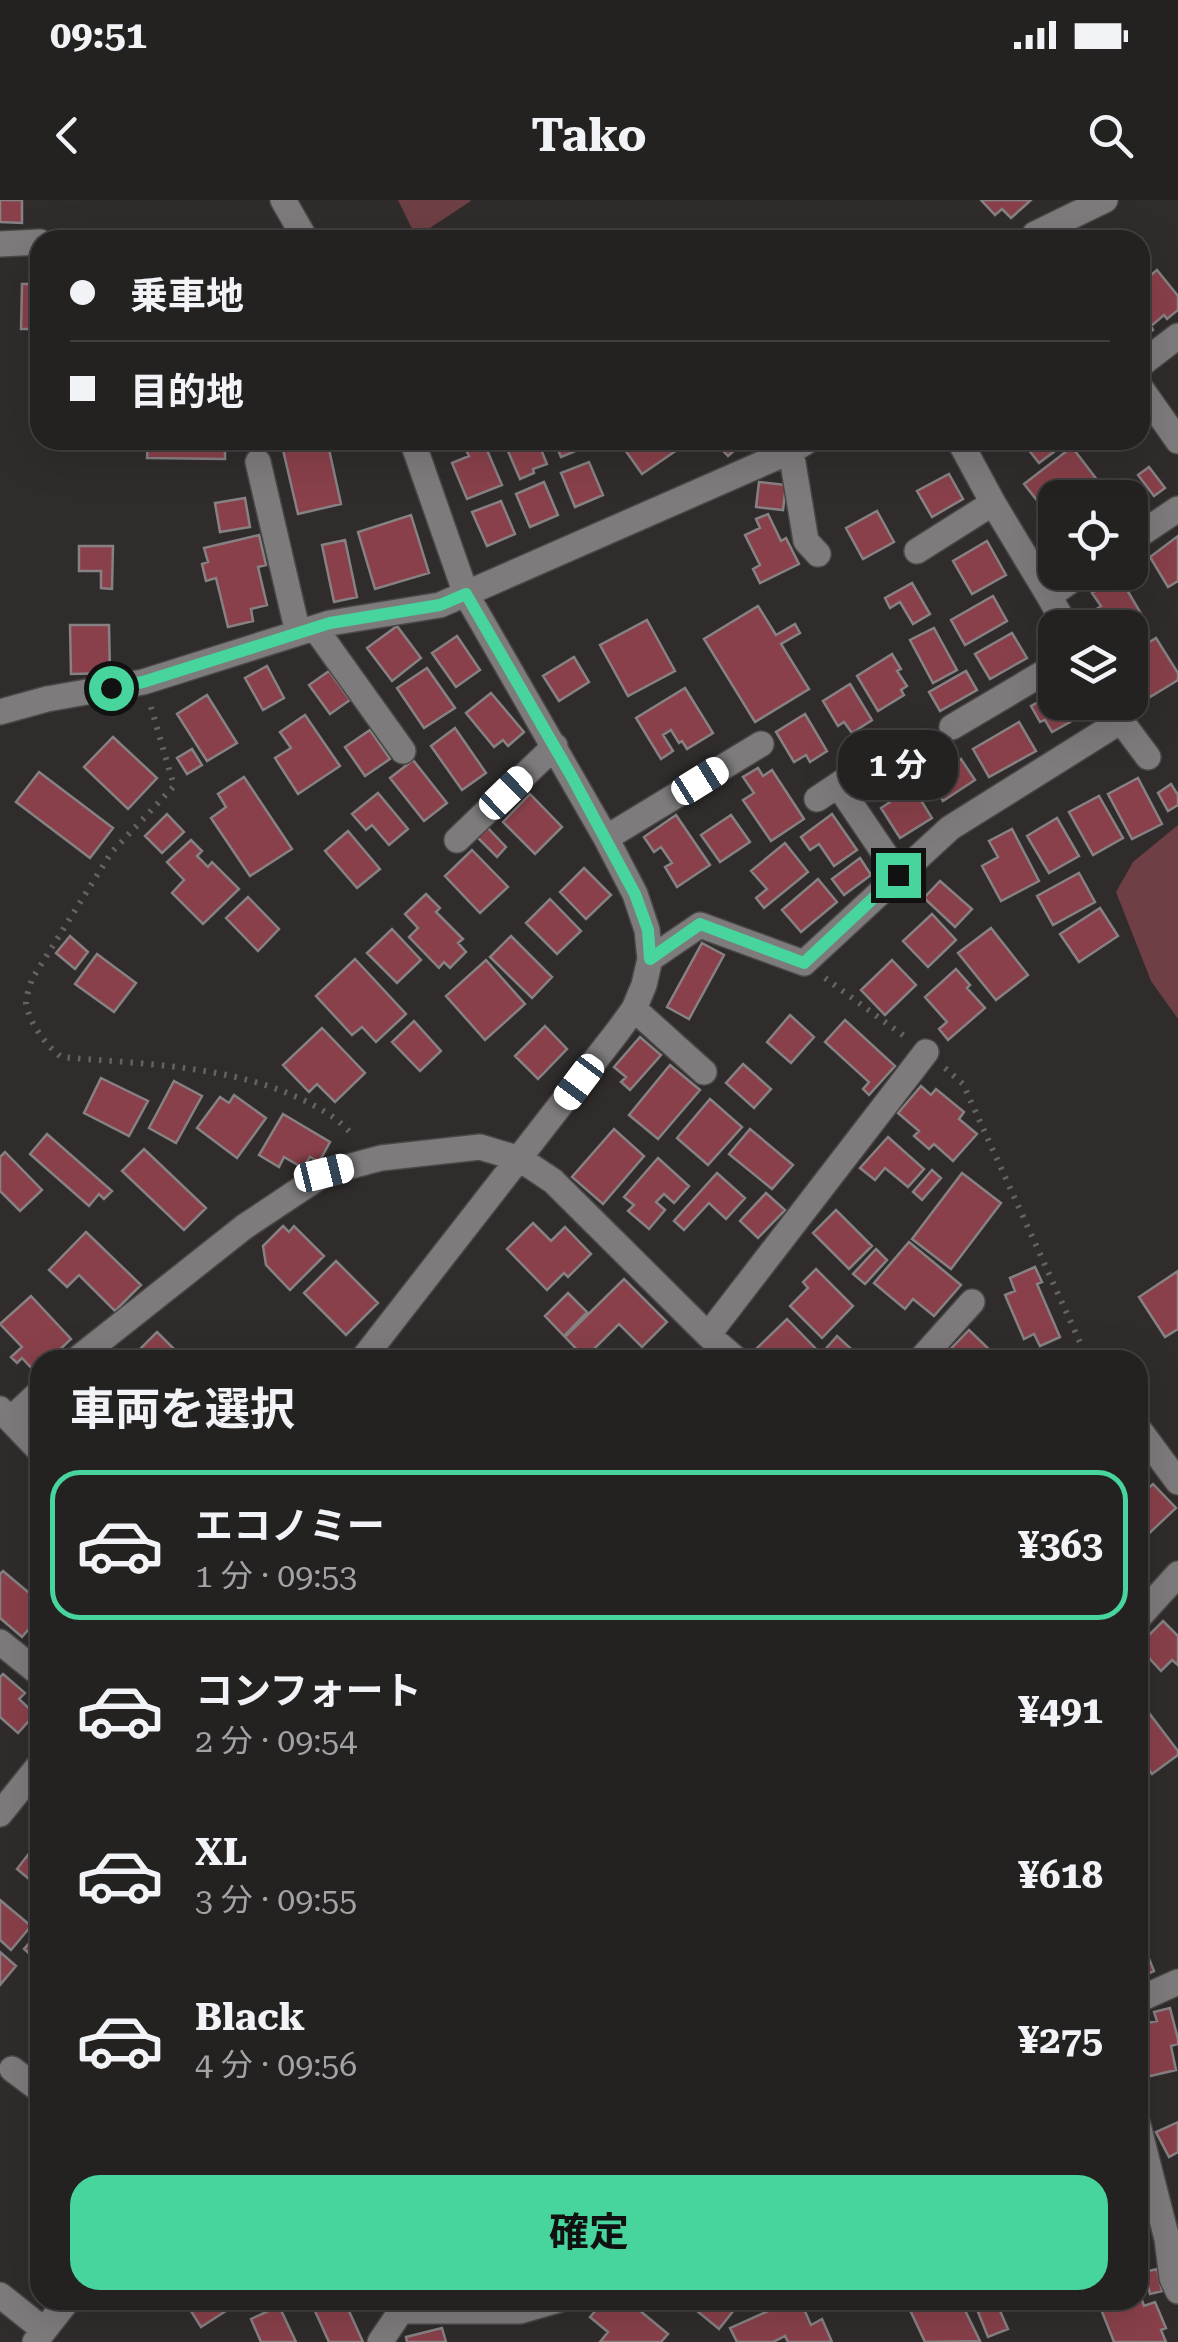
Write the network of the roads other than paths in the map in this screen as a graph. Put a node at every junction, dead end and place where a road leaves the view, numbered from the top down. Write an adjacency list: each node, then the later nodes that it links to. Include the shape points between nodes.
1 (283, 200): 3 (street)
2 (1105, 200): 4 (street)
3 (300, 230)
4 (1043, 230)
5 (30, 242): 6 (street)
6 (0, 244)
7 (1178, 336): 8 (street)
8 (1150, 357)
9 (1150, 401): 10 (street)
10 (1178, 441)
11 (416, 450): 22 (street)
12 (791, 450): 22 (street)
13 (800, 450): 20 (street, via 806,540)
14 (964, 450): 16 (street)
15 (258, 462): 25 (street)
16 (992, 503): 19 (street); 23 (street)
17 (1178, 509): 18 (street)
18 (1148, 529)
19 (917, 550)
20 (818, 554)
21 (1057, 590): 23 (street)
22 (466, 594): 25 (street, via 440,605); 32 (street)
23 (1048, 596): 24 (street)
24 (1056, 610)
25 (306, 630): 27 (street, via 143,682); 33 (street)
26 (1038, 676): 30 (street)
27 (0, 712)
28 (1105, 720): 38 (street, via 950,828)
29 (1122, 720): 35 (street)
30 (952, 727)
31 (762, 744): 36 (street)
32 (555, 746): 36 (street); 37 (street)
33 (403, 751)
34 (887, 752): 38 (street, via 828,792)
35 (1148, 757)
36 (606, 838): 39 (street, via 635,894)
37 (456, 840)
38 (898, 875): 39 (street, via 804,963 700,924)
39 (650, 959): 40 (street)
40 (634, 1008): 42 (street); 43 (street)
41 (926, 1052): 45 (street)
42 (704, 1072)
43 (520, 1158): 45 (street, via 552,1181); 46 (street, via 480,1147 381,1158 324,1173); 47 (street)
44 (972, 1302): 49 (street)
45 (708, 1335): 48 (street)
46 (89, 1350)
47 (370, 1350)
48 (725, 1350)
49 (929, 1350)
50 (30, 1398): 51 (street)
51 (5, 1414): 52 (street)
52 (30, 1440)
53 (1148, 1442): 54 (street)
54 (1178, 1482)
55 (1178, 1574): 56 (street)
56 (1148, 1607)
57 (0, 1642): 58 (street)
58 (30, 1666)
59 (30, 1773): 60 (street)
60 (5, 1796)
61 (1178, 1981): 62 (street)
62 (1148, 1995)
63 (12, 2069): 64 (street)
64 (30, 2082)
65 (1148, 2163): 66 (street)
66 (1178, 2292)
67 (0, 2295): 70 (street)
68 (60, 2310): 70 (street)
69 (398, 2310): 71 (street)
70 (39, 2336)
71 (380, 2342)

